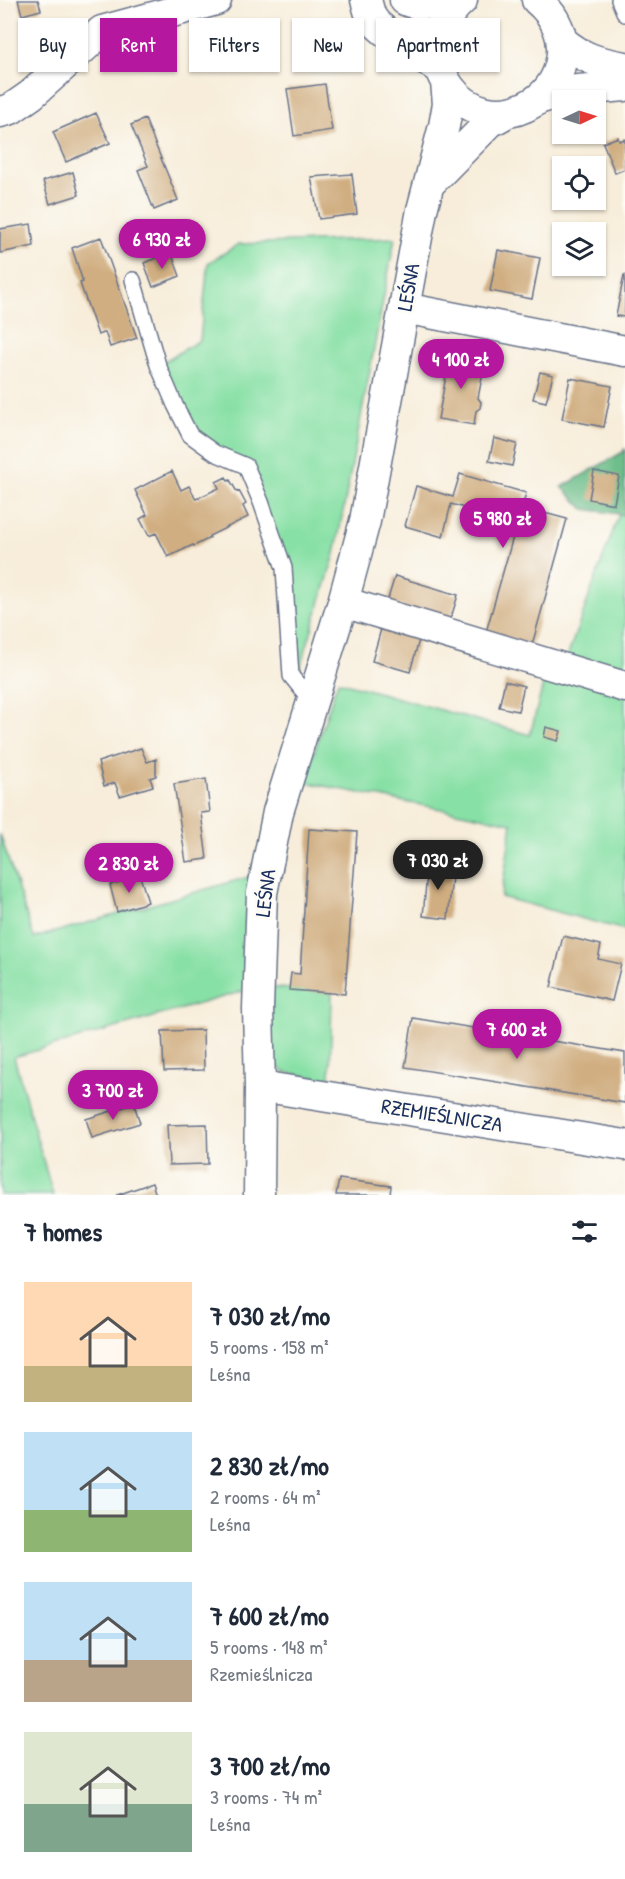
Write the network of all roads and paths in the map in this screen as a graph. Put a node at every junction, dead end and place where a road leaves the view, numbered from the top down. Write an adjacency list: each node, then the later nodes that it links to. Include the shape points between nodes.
1 (216, 0): 14 (street, via 102,31 31,95)
2 (366, 0): 11 (street, via 372,20)
3 (405, 0): 4 (street, via 434,5)
4 (456, 0)
5 (462, 0): 11 (street, LEŚNA, via 444,22 439,37 437,53)
6 (538, 0): 9 (street, via 554,19)
7 (619, 0): 8 (lane)
8 (625, 14)
9 (562, 41): 10 (street, via 597,62); 13 (street, via 559,70)
10 (625, 67)
11 (443, 75): 15 (street, via 457,96 470,105 487,112); 16 (street, LEŚNA, via 448,104)
12 (625, 86): 13 (street, LEŚNA, via 567,91)
13 (541, 98): 15 (street, LEŚNA)
14 (0, 112)
15 (506, 113): 16 (street, LEŚNA, via 490,122)
16 (430, 184): 18 (street, LEŚNA)
17 (133, 280): 22 (lane, via 159,365 190,435 214,453 246,466 284,568 291,676)
18 (404, 308): 19 (street); 20 (street, LEŚNA, via 365,521)
19 (625, 351)
20 (343, 602): 21 (street); 22 (street, LEŚNA)
21 (625, 687)
22 (312, 702): 23 (street, LEŚNA, via 278,812 262,893)
23 (260, 1086): 24 (street, RZEMIEŚLNICZA); 25 (street, LEŚNA)
24 (625, 1144)
25 (259, 1195)

